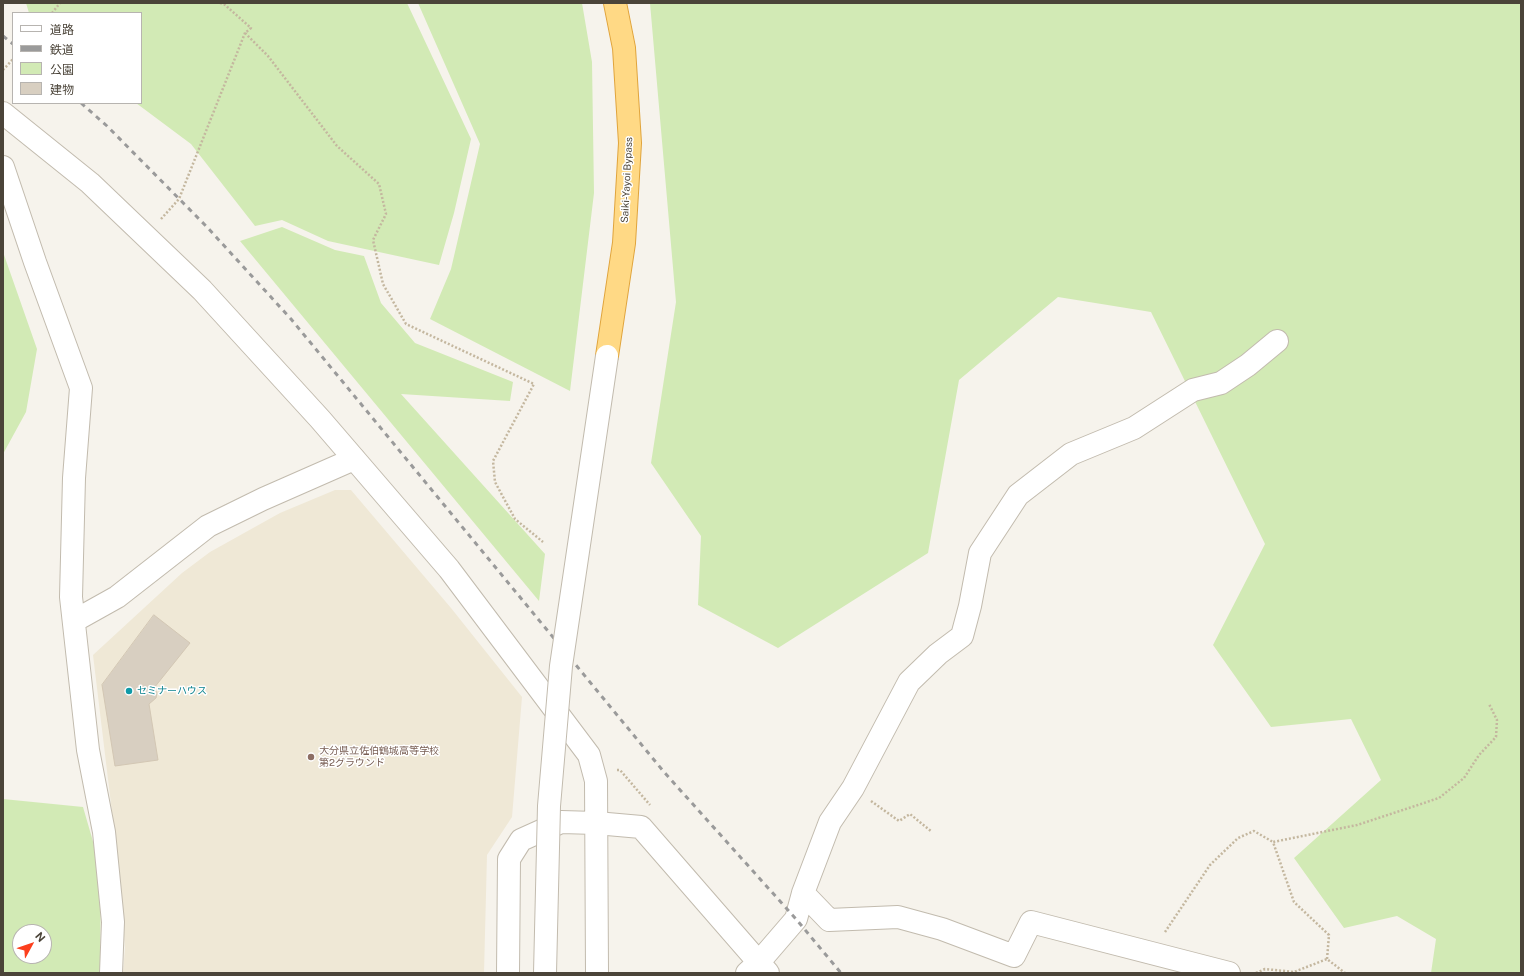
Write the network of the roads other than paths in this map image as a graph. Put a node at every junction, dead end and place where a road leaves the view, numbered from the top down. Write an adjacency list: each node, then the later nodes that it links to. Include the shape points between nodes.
1 (615, 3): 5 (highway, Saiki-Yayoi Bypass, via 624,48 630,143 624,243)
2 (3, 113): 6 (street, via 90,183 202,290)
3 (3, 167): 7 (street, via 34,262 81,388 74,478 71,597)
4 (1277, 341): 9 (street, via 1221,383 1193,390 1134,428 1071,454 1018,495 980,553 962,636 938,654 909,682 853,788 830,822)
5 (607, 356): 13 (street, bridge, via 561,666 549,806)
6 (354, 459): 7 (street, via 208,526 117,597); 8 (street, via 449,569 589,754 596,782)
7 (74, 621): 11 (street, via 88,750 104,832 113,922)
8 (596, 823): 10 (street, via 641,827); 12 (street, via 561,822 521,840 509,859); 14 (street)
9 (803, 893): 10 (street, via 796,920); 15 (street, via 829,920 898,916 942,929 1014,956 1031,922)
10 (758, 969)
11 (111, 973)
12 (508, 973)
13 (545, 973)
14 (597, 973)
15 (1229, 973)

